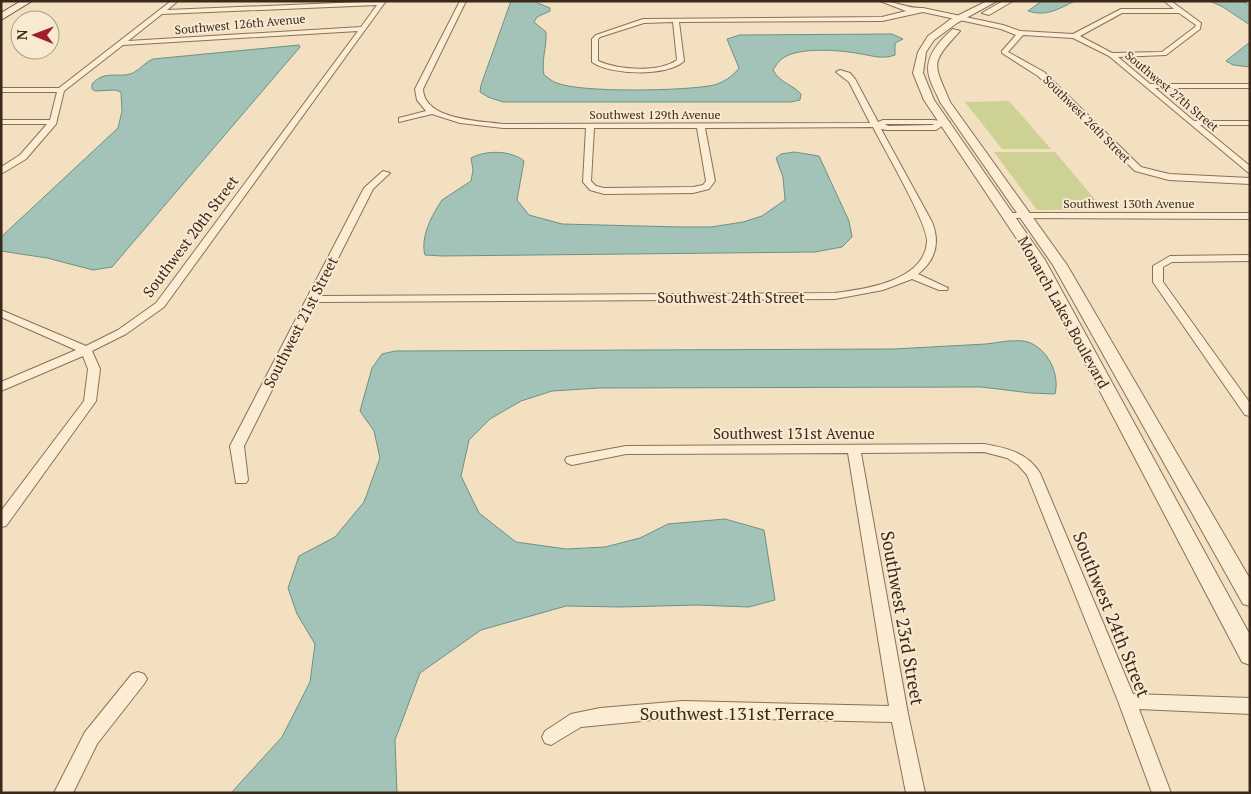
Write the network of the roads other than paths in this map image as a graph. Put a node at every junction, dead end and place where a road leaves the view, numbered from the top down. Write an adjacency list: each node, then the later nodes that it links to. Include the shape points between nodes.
1 (15, 1): 10 (main road)
2 (28, 1): 14 (main road)
3 (175, 1): 13 (street)
4 (463, 1): 28 (street, via 419,88 423,105)
5 (883, 1): 11 (street)
6 (993, 1): 16 (street, Monarch Lakes Boulevard)
7 (1009, 1): 16 (street, Monarch Lakes Boulevard)
8 (1167, 1): 12 (street)
9 (383, 2): 13 (street); 17 (street, Southwest 20th Street)
10 (1, 9)
11 (911, 10): 15 (street, via 882,19); 16 (street)
12 (1183, 11): 19 (street, via 1120,12); 21 (street, via 1199,24 1198,28 1173,49 1164,54)
13 (161, 12): 20 (street)
14 (1, 17)
15 (676, 20): 15 (street, via 643,22 598,36 595,39 595,62 610,68 677,66 682,61)
16 (963, 21): 18 (street); 34 (street, Monarch Lakes Boulevard, via 931,38 922,52 918,73); 43 (street, Monarch Lakes Boulevard, via 936,53 933,74 945,102)
17 (361, 30): 20 (street, Southwest 126th Avenue, via 313,30); 50 (street, Southwest 20th Street, via 160,305 122,332)
18 (1021, 34): 19 (street); 41 (street, Southwest 26th Street, via 1004,52 1041,74 1138,170 1169,177)
19 (1074, 36): 21 (street, Southwest 27th Street)
20 (121, 43): 26 (street)
21 (1111, 55): 23 (street, Southwest 27th Street)
22 (840, 72): 36 (street, Southwest 24th Street, via 852,81)
23 (1148, 86): 24 (street); 32 (street, Southwest 27th Street)
24 (1250, 86)
25 (1, 90): 26 (street)
26 (60, 93): 27 (street); 31 (street)
27 (1, 96)
28 (434, 111): 29 (street); 37 (street, Southwest 129th Avenue, via 481,124)
29 (402, 120)
30 (1, 122): 31 (street)
31 (54, 122): 38 (street, via 23,157)
32 (1193, 123): 33 (street); 39 (street, Southwest 27th Street)
33 (1250, 123)
34 (942, 124): 36 (street, Southwest 129th Avenue, via 883,122); 42 (street, Monarch Lakes Boulevard)
35 (700, 125): 36 (street, Southwest 129th Avenue); 37 (street, Southwest 129th Avenue); 37 (street, via 711,181 706,187 604,191 592,188 588,182)
36 (877, 125): 46 (street, Southwest 24th Street, via 927,222 932,239 926,260)
37 (590, 126)
38 (3, 168)
39 (1250, 171)
40 (386, 173): 48 (street, Southwest 21st Street, via 369,188)
41 (1250, 181)
42 (1009, 216): 43 (street, Southwest 130th Avenue); 59 (street, Monarch Lakes Boulevard, via 1038,260)
43 (1028, 216): 44 (street, Southwest 130th Avenue); 58 (street, Monarch Lakes Boulevard, via 1060,265)
44 (1250, 216)
45 (1250, 258): 52 (street, via 1170,259 1158,266 1158,282)
46 (910, 274): 47 (street); 48 (street, Southwest 24th Street, via 877,289 834,296)
47 (943, 288)
48 (311, 299): 56 (street, Southwest 21st Street, via 237,446)
49 (1, 313): 50 (street)
50 (86, 350): 51 (street, Southwest 20th Street); 57 (street, via 94,369 90,401)
51 (1, 387)
52 (1250, 412)
53 (854, 449): 54 (street, Southwest 131st Avenue, via 984,448); 55 (street, Southwest 131st Avenue, via 626,450); 63 (street, Southwest 23rd Street)
54 (1016, 456): 61 (street, Southwest 24th Street, via 1033,473)
55 (572, 460)
56 (241, 480)
57 (1, 522)
58 (1250, 598)
59 (1250, 656)
60 (138, 679): 65 (street, via 91,738)
61 (1127, 702): 62 (street); 67 (street, Southwest 24th Street)
62 (1250, 706)
63 (899, 714): 64 (street, Southwest 131st Terrace, via 683,709 577,720); 66 (street, Southwest 23rd Street)
64 (551, 737)
65 (63, 793)
66 (916, 793)
67 (1162, 793)

